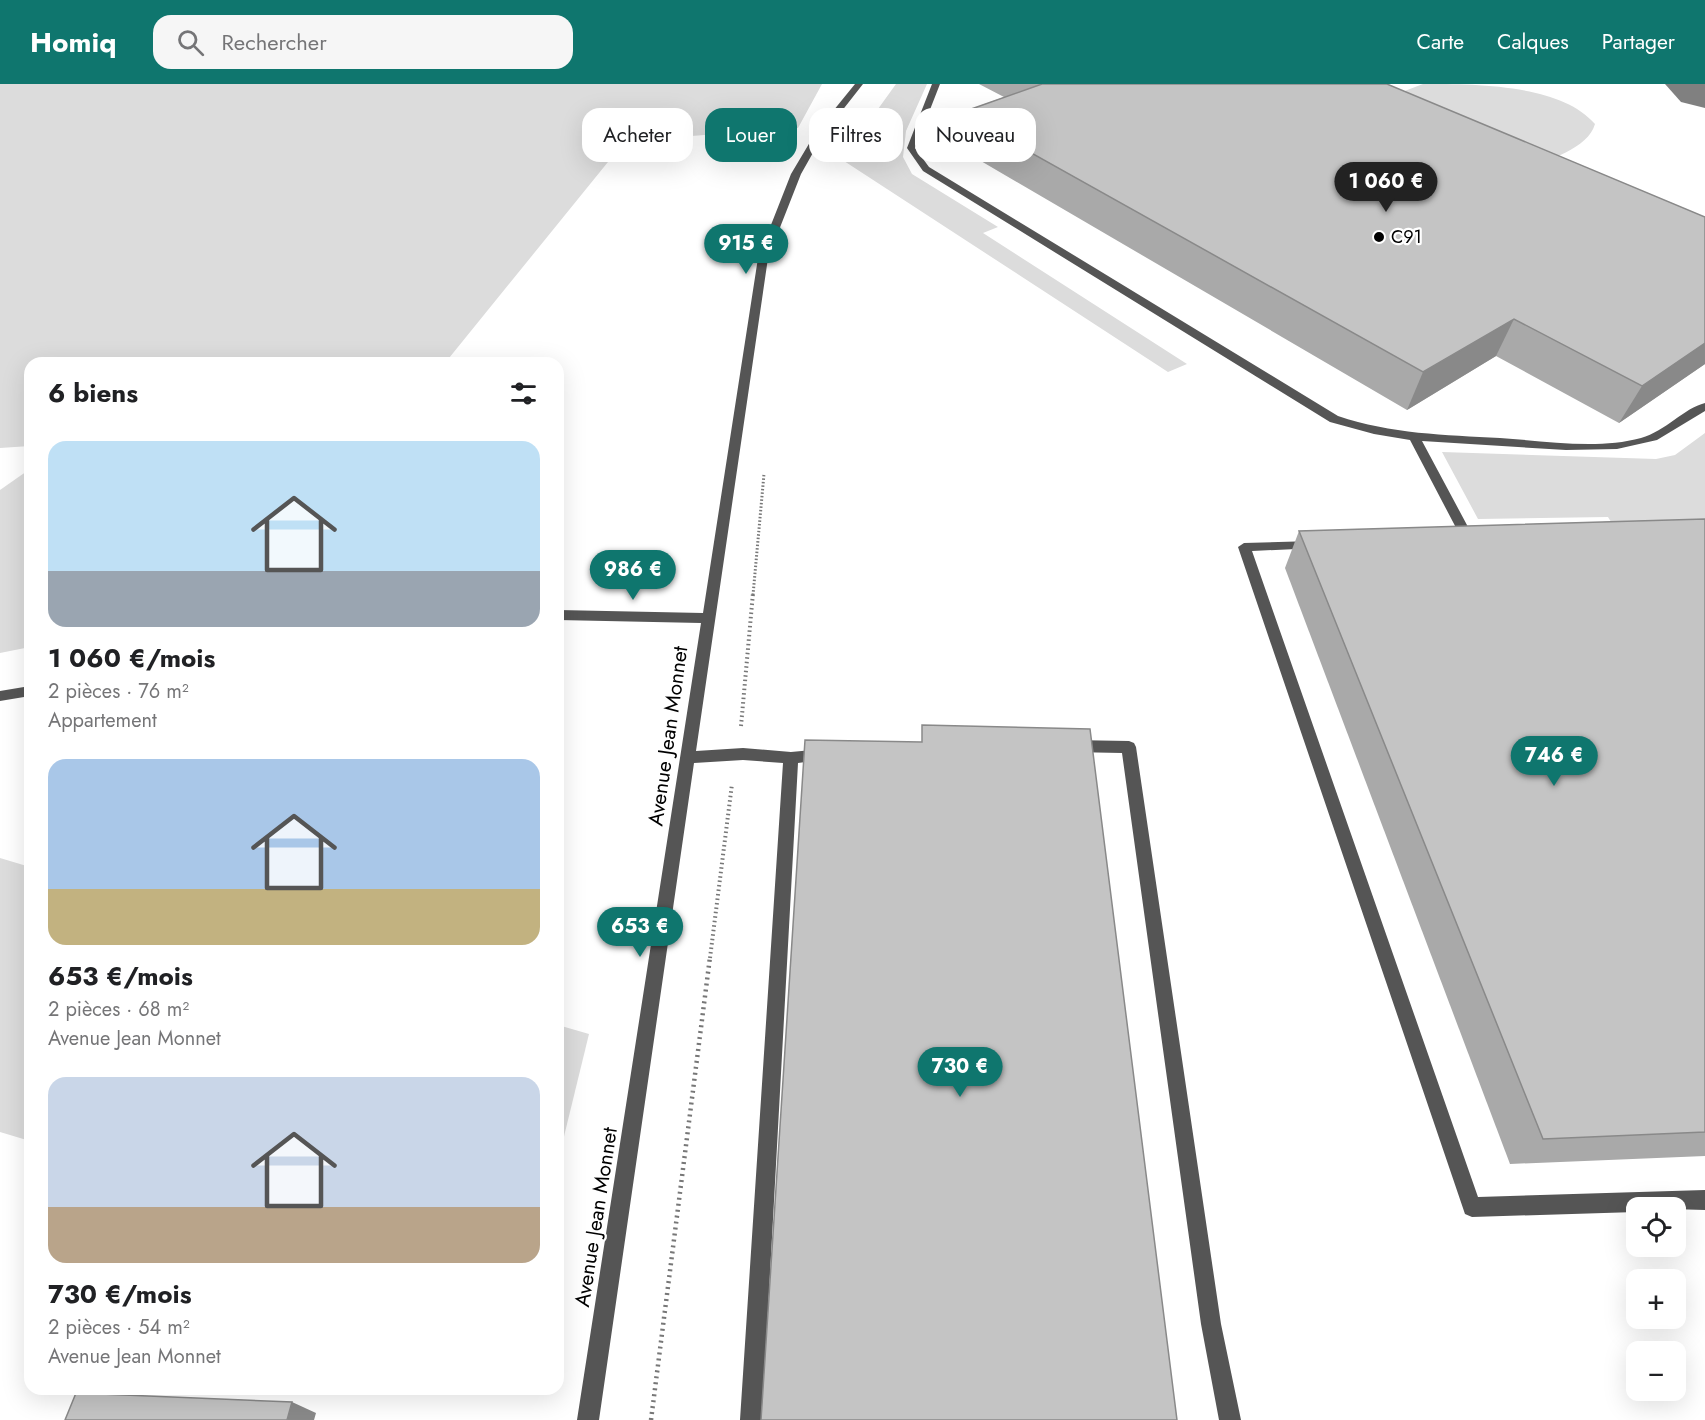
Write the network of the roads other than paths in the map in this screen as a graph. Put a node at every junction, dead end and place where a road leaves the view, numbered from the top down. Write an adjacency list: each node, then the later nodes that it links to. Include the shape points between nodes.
1 (859, 84): 8 (street, Avenue Jean Monnet, via 819,134 796,174 763,258)
2 (936, 84): 4 (street, via 911,148 926,169 1334,419 1362,430)
3 (1705, 406): 4 (street, via 1665,434 1633,443 1562,446)
4 (1414, 437): 5 (street, via 1477,540)
5 (1445, 540)
6 (1327, 544): 15 (street, via 1244,547 1472,1207)
7 (564, 615): 8 (street)
8 (708, 618): 13 (street, Avenue Jean Monnet)
9 (24, 692): 10 (street)
10 (0, 696)
11 (1049, 745): 18 (street, via 1129,747 1211,1324)
12 (837, 753): 14 (street)
13 (687, 758): 14 (street, via 743,754); 16 (street, Avenue Jean Monnet)
14 (791, 758): 17 (street)
15 (1705, 1200)
16 (588, 1420)
17 (751, 1420)
18 (1230, 1420)

